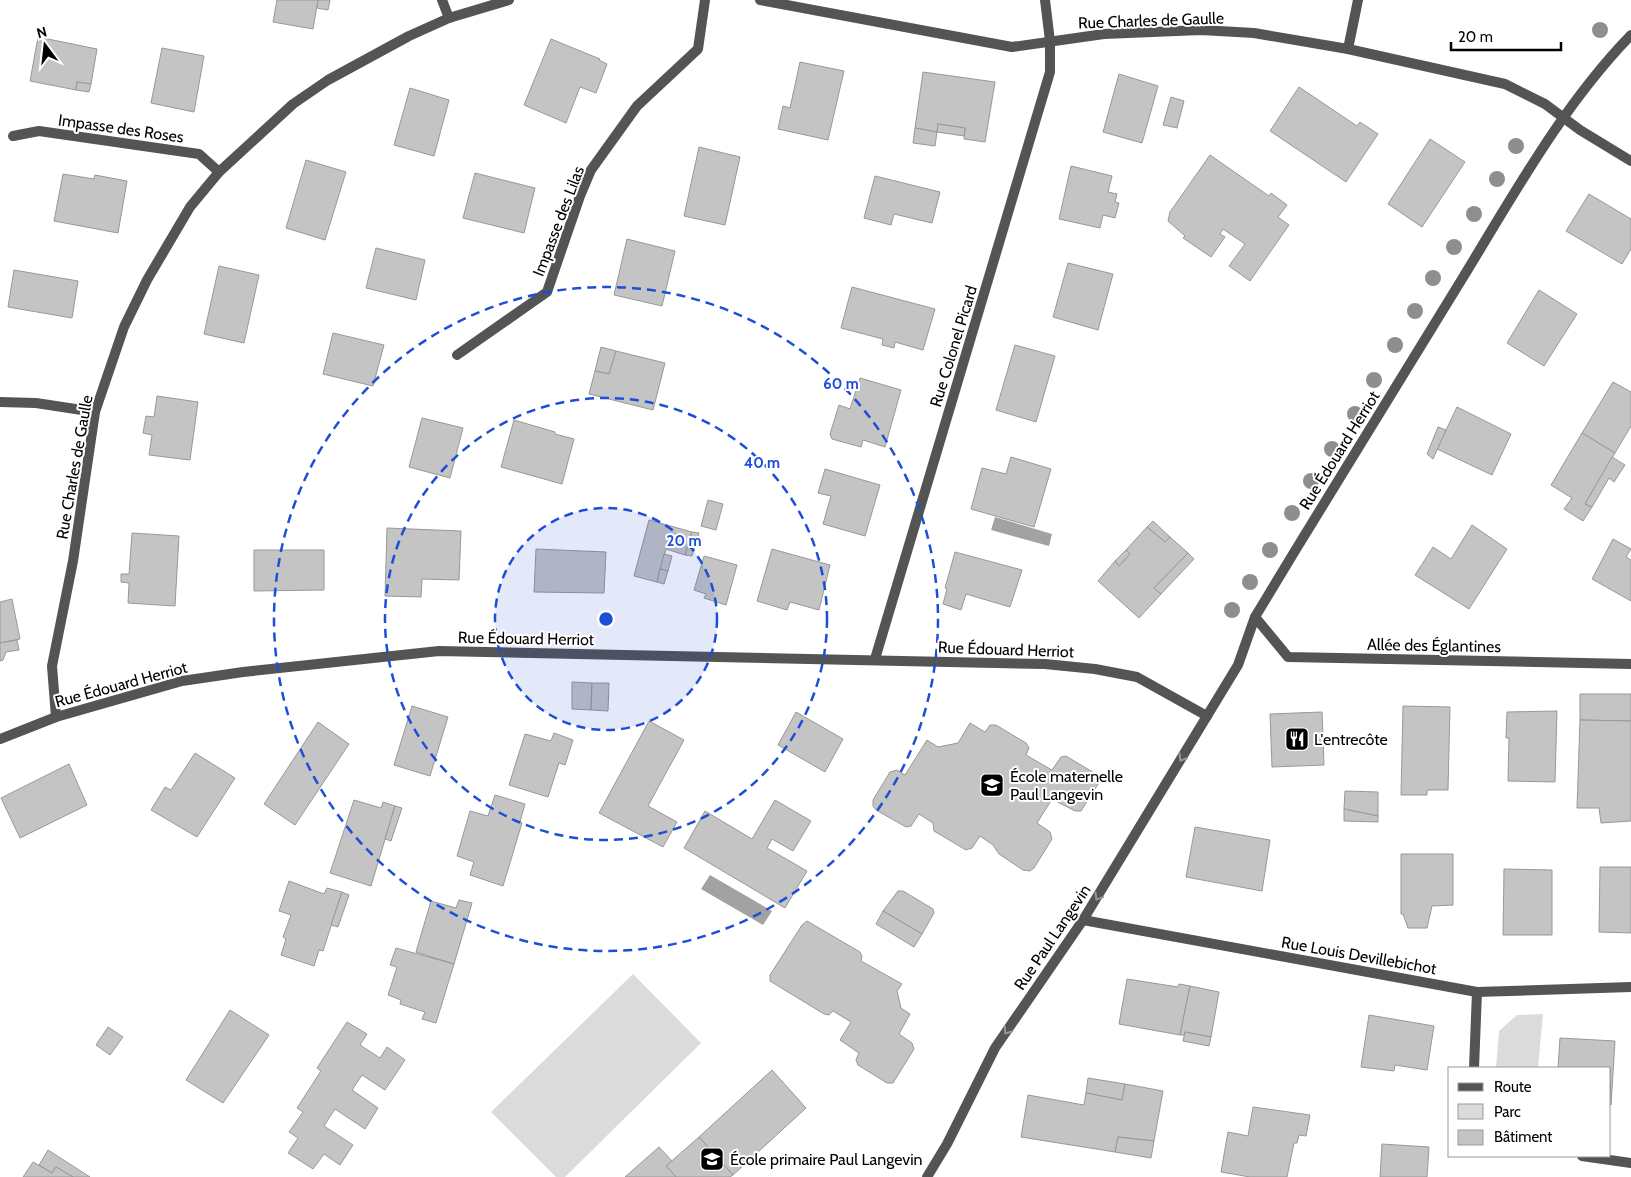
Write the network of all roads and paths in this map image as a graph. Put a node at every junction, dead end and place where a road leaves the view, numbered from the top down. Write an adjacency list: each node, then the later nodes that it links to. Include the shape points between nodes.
1 (442, 0): 7 (street)
2 (509, 0): 7 (street, Rue Charles de Gaulle)
3 (705, 0): 15 (street, Impasse des Lilas, via 698,49 637,106 591,170 547,292)
4 (760, 0): 9 (street, Rue Charles de Gaulle, via 1012,47)
5 (1045, 0): 9 (street, Rue Colonel Picard)
6 (1358, 0): 10 (street)
7 (449, 18): 14 (street, Rue Charles de Gaulle, via 328,80 294,104)
8 (1631, 35): 11 (street, Rue Édouard Herriot)
9 (1050, 41): 10 (street, Rue Charles de Gaulle, via 1104,34 1200,30 1254,33); 19 (street, Rue Colonel Picard, via 1050,72)
10 (1348, 49): 11 (street, Rue Charles de Gaulle, via 1505,84)
11 (1564, 117): 13 (street, Rue Charles de Gaulle); 18 (street, Rue Édouard Herriot)
12 (13, 136): 14 (street, Impasse des Roses, via 40,131 199,154)
13 (1631, 161)
14 (219, 172): 17 (street, Rue Charles de Gaulle, via 190,207 147,280 124,327)
15 (457, 355)
16 (0, 402): 17 (street, via 36,403)
17 (95, 412): 22 (street, Rue Charles de Gaulle, via 73,561 52,666)
18 (1255, 617): 20 (street, Allée des Églantines, via 1288,657); 21 (street, Rue Édouard Herriot, via 1238,665)
19 (875, 659): 21 (street, Rue Édouard Herriot, via 1045,664 1095,669 1137,677); 22 (street, Rue Édouard Herriot, via 439,651 182,681)
20 (1631, 664)
21 (1207, 716): 24 (street, Rue Paul Langevin, one-way to 24)
22 (56, 717): 23 (street, Rue Édouard Herriot)
23 (0, 739)
24 (1083, 920): 26 (street, Rue Louis Devillebichot); 30 (street, Rue Paul Langevin, one-way to 30, via 995,1048)
25 (1631, 987): 26 (street, Rue Louis Devillebichot)
26 (1477, 992): 27 (street)
27 (1474, 1067)
28 (1589, 1157): 29 (street)
29 (1631, 1163)
30 (927, 1177)

